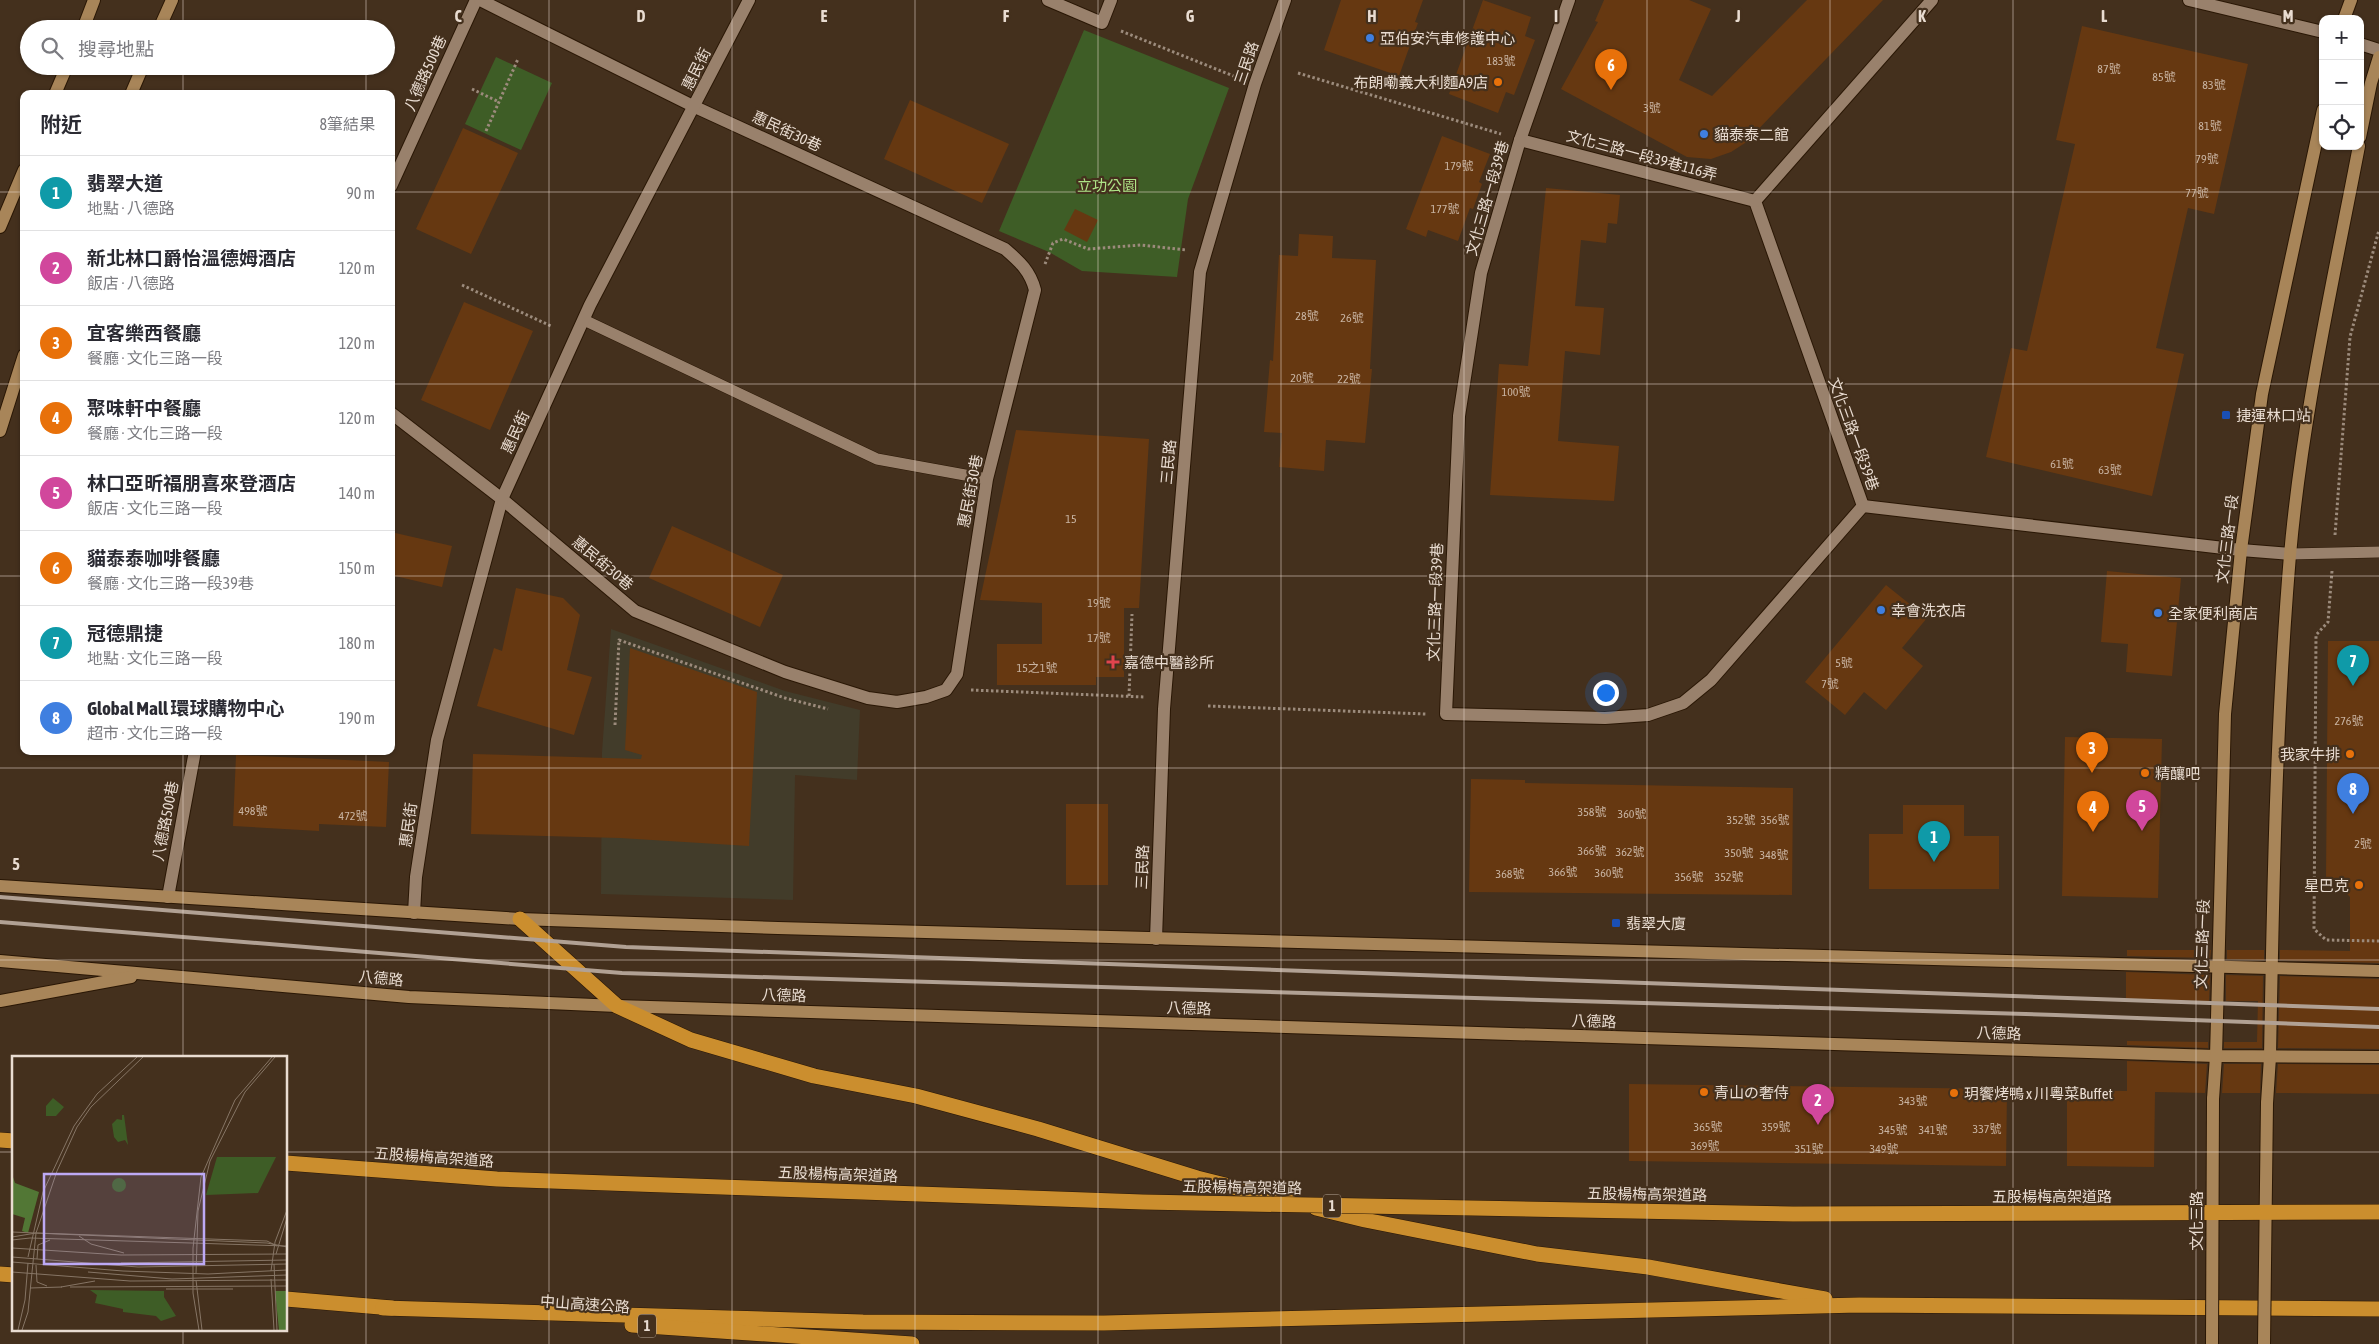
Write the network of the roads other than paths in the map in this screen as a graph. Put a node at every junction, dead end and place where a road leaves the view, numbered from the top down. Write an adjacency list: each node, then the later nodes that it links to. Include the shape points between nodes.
1 (94, 0): 14 (street)
2 (172, 0): 15 (street)
3 (476, 0): 29 (street, 八德路500巷)
4 (480, 0): 24 (street, 惠民街30巷)
5 (749, 0): 24 (street, 惠民街)
6 (1048, 0): 7 (street, via 1102,23)
7 (1111, 0)
8 (1285, 0): 48 (street, 三民路, via 1255,84 1200,272 1164,709)
9 (1569, 0): 27 (street, 文化三路一段39巷)
10 (1932, 0): 31 (street)
11 (2189, 0): 16 (street)
12 (2351, 0): 13 (street)
13 (2345, 15)
14 (86, 20)
15 (163, 20)
16 (2319, 31)
17 (2364, 45): 18 (street)
18 (2379, 50)
19 (2379, 57): 25 (street)
20 (63, 75): 22 (street)
21 (139, 75): 23 (street)
22 (58, 90)
23 (133, 90)
24 (695, 107): 33 (street, 惠民街); 37 (street, 惠民街30巷, via 1005,249 1031,275 1035,290)
25 (2364, 117)
26 (2319, 129): 40 (street, 文化三路一段, via 2262,394)
27 (1520, 140): 31 (street, 文化三路一段39巷116弄); 39 (street, 文化三路一段39巷, via 1481,274 1458,416 1446,714 1605,718 1648,715 1683,703 1711,680)
28 (2357, 150): 42 (street, via 2307,419)
29 (395, 177)
30 (20, 180): 32 (street)
31 (1755, 201): 39 (street, 文化三路一段39巷)
32 (0, 227)
33 (584, 320): 37 (lane, via 877,459); 38 (street, 惠民街)
34 (20, 368): 36 (street)
35 (395, 416): 38 (street, 惠民街30巷)
36 (0, 431)
37 (988, 479): 38 (street, 惠民街30巷, via 956,674 946,690 897,702 868,698 785,672 635,611)
38 (502, 499): 46 (street, 惠民街, via 437,740 416,877)
39 (1863, 506): 40 (street, 文化三路一段39巷)
40 (2241, 550): 42 (street, 文化三路一段39巷); 50 (street, 文化三路一段, via 2225,714)
41 (2379, 552): 42 (lane)
42 (2290, 554): 51 (street, via 2277,756)
43 (195, 755): 45 (street, 八德路500巷)
44 (0, 886): 45 (street)
45 (168, 897): 46 (street)
46 (414, 913): 47 (street)
47 (520, 919): 48 (street); 55 (highway)
48 (1156, 939): 50 (street)
49 (0, 962): 53 (street, 八德路)
50 (2217, 967): 51 (street); 56 (street, 文化三路一段)
51 (2272, 968): 52 (street); 57 (street)
52 (2379, 971)
53 (148, 973): 54 (street); 55 (street, 八德路, via 409,997)
54 (0, 1002)
55 (617, 1006): 56 (street, 八德路); 63 (highway, via 691,1040 814,1076 916,1096 1197,1178 1365,1220 1537,1254 1648,1267)
56 (2216, 1056): 57 (street, 八德路); 59 (street, 文化三路一段)
57 (2270, 1057): 58 (street, 八德路); 68 (street, bridge)
58 (2379, 1058)
59 (2213, 1099): 67 (street, 文化三路, bridge)
60 (288, 1162): 61 (highway, 五股楊梅高架道路 / 1, bridge, via 497,1179 1143,1202 1793,1214)
61 (2379, 1212)
62 (288, 1299): 64 (highway, 中山高速公路 / 1)
63 (1859, 1305): 64 (highway, via 1104,1323 863,1322); 65 (highway)
64 (383, 1308): 66 (highway, 中山高速公路 / 1)
65 (2379, 1309)
66 (912, 1344)
67 (2212, 1344)
68 (2264, 1344)

